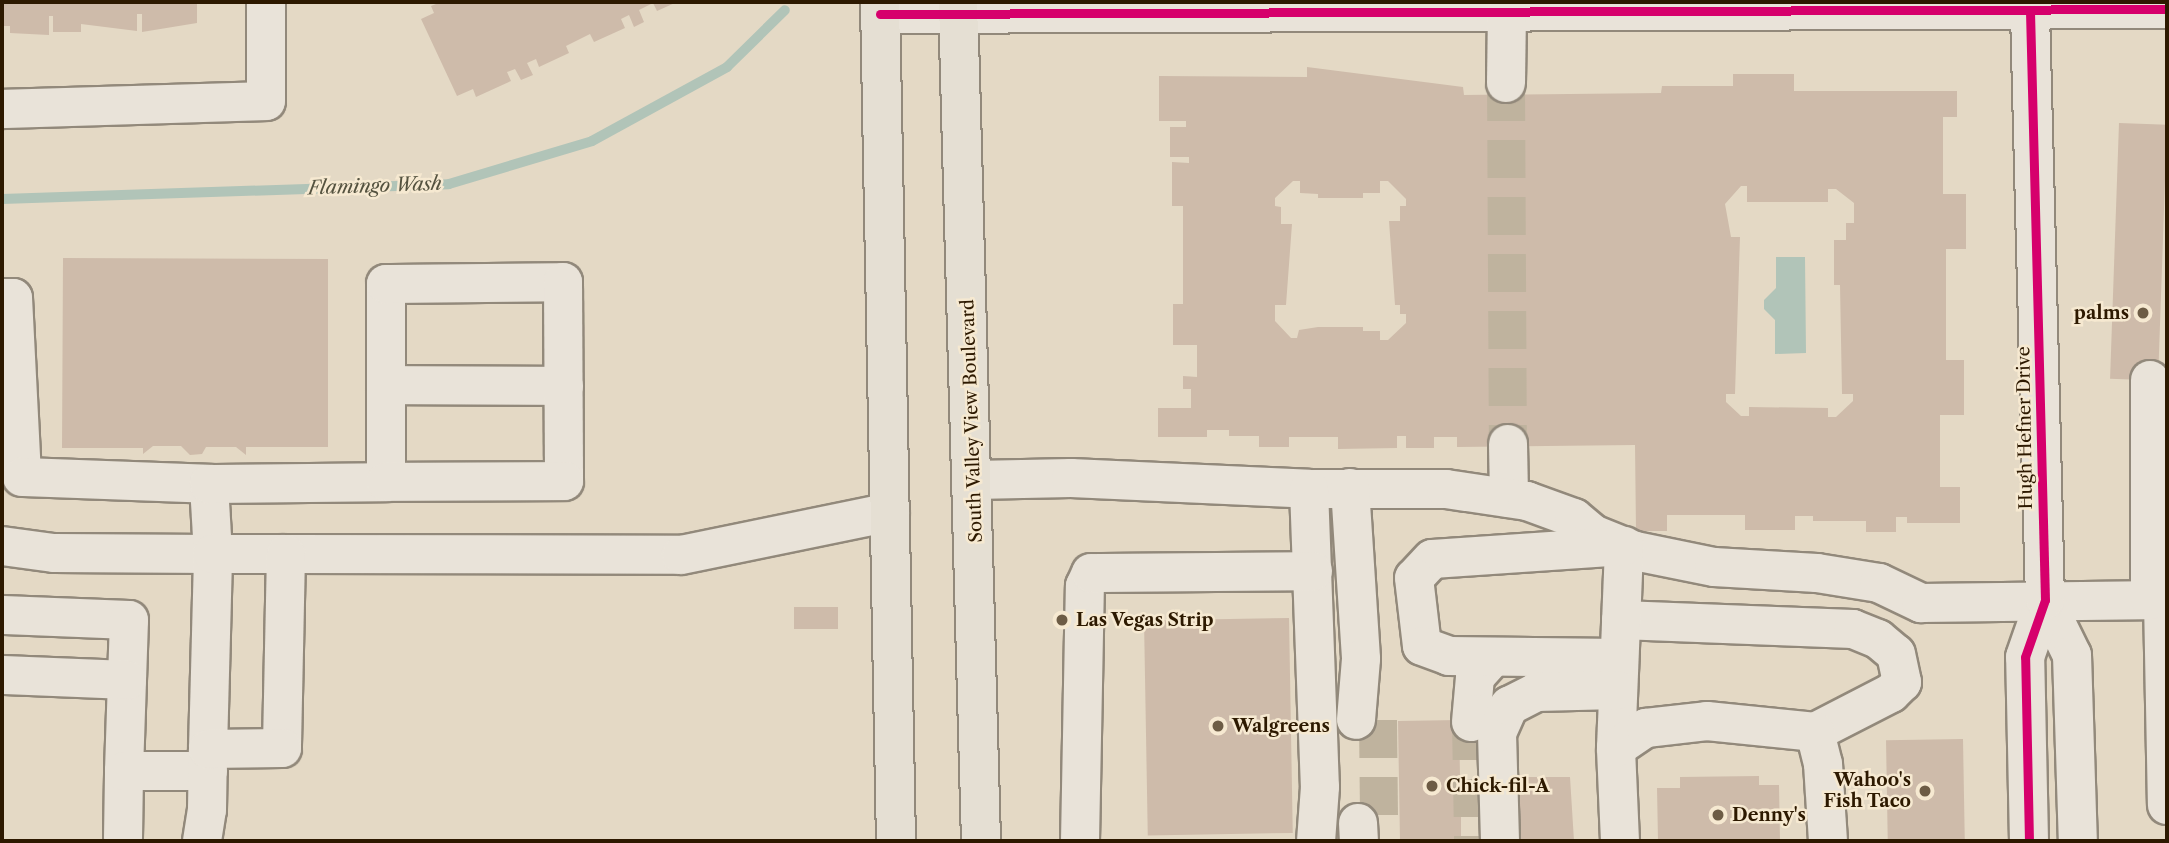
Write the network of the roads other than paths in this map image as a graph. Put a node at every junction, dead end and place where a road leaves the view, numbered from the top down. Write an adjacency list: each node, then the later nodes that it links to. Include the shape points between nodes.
1 (265, 2): 10 (street, via 266,102)
2 (958, 7): 5 (street); 8 (street); 18 (main road, South Valley View Boulevard)
3 (1785, 7): 4 (street); 8 (street)
4 (1889, 7): 7 (street)
5 (880, 8): 24 (main road)
6 (2167, 9): 7 (street)
7 (2030, 11): 30 (street, Hugh Hefner Drive)
8 (1507, 13): 9 (street)
9 (1506, 83)
10 (2, 109)
11 (2, 298): 15 (street, via 13,298)
12 (2150, 380): 31 (street)
13 (386, 385): 14 (street); 14 (street, via 386,284 563,282); 19 (street)
14 (564, 386): 19 (street, via 564,481)
15 (10, 397): 17 (street)
16 (1508, 444): 23 (street)
17 (12, 473): 20 (street)
18 (974, 480): 22 (street, via 1071,478); 48 (main road, South Valley View Boulevard)
19 (386, 482): 20 (street)
20 (209, 484): 27 (street)
21 (1350, 488): 22 (street); 23 (street, via 1446,489); 38 (street)
22 (1309, 489): 29 (street)
23 (1509, 498): 26 (street, via 1574,518 1594,534)
24 (890, 512): 28 (street, via 681,555); 47 (main road)
25 (2, 545): 27 (street, via 54,553)
26 (1624, 546): 30 (street, via 1714,567 1817,573 1879,583 1920,604); 33 (street); 34 (street, via 1433,559 1414,578 1422,646 1449,656)
27 (213, 554): 28 (street); 42 (street)
28 (286, 554): 42 (street, via 282,748)
29 (1313, 570): 49 (street, via 1091,573 1085,586); 50 (street, via 1320,787)
30 (2045, 600): 31 (street); 54 (street, Hugh Hefner Drive, via 2025,657); 55 (street, Hugh Hefner Drive, via 2071,655)
31 (2150, 600): 44 (street, via 2163,600)
32 (2, 615): 37 (street, via 129,620)
33 (1621, 620): 35 (street); 40 (street, via 1853,629 1878,639 1896,654 1902,682 1891,693)
34 (1493, 657): 35 (street); 39 (street, via 1475,677)
35 (1619, 674): 41 (street); 51 (street, via 1536,692 1509,706 1497,733)
36 (2, 675): 37 (street)
37 (127, 680): 43 (street)
38 (1367, 720)
39 (1471, 722)
40 (1815, 732): 41 (street, via 1707,722 1646,728); 53 (street, via 1823,764)
41 (1616, 748): 52 (street)
42 (208, 760): 43 (street); 46 (street)
43 (124, 771): 45 (street)
44 (2167, 805)
45 (123, 838)
46 (202, 841)
47 (895, 841)
48 (981, 841)
49 (1080, 841)
50 (1316, 841)
51 (1500, 841)
52 (1620, 841)
53 (1828, 841)
54 (2029, 841)
55 (2078, 841)

